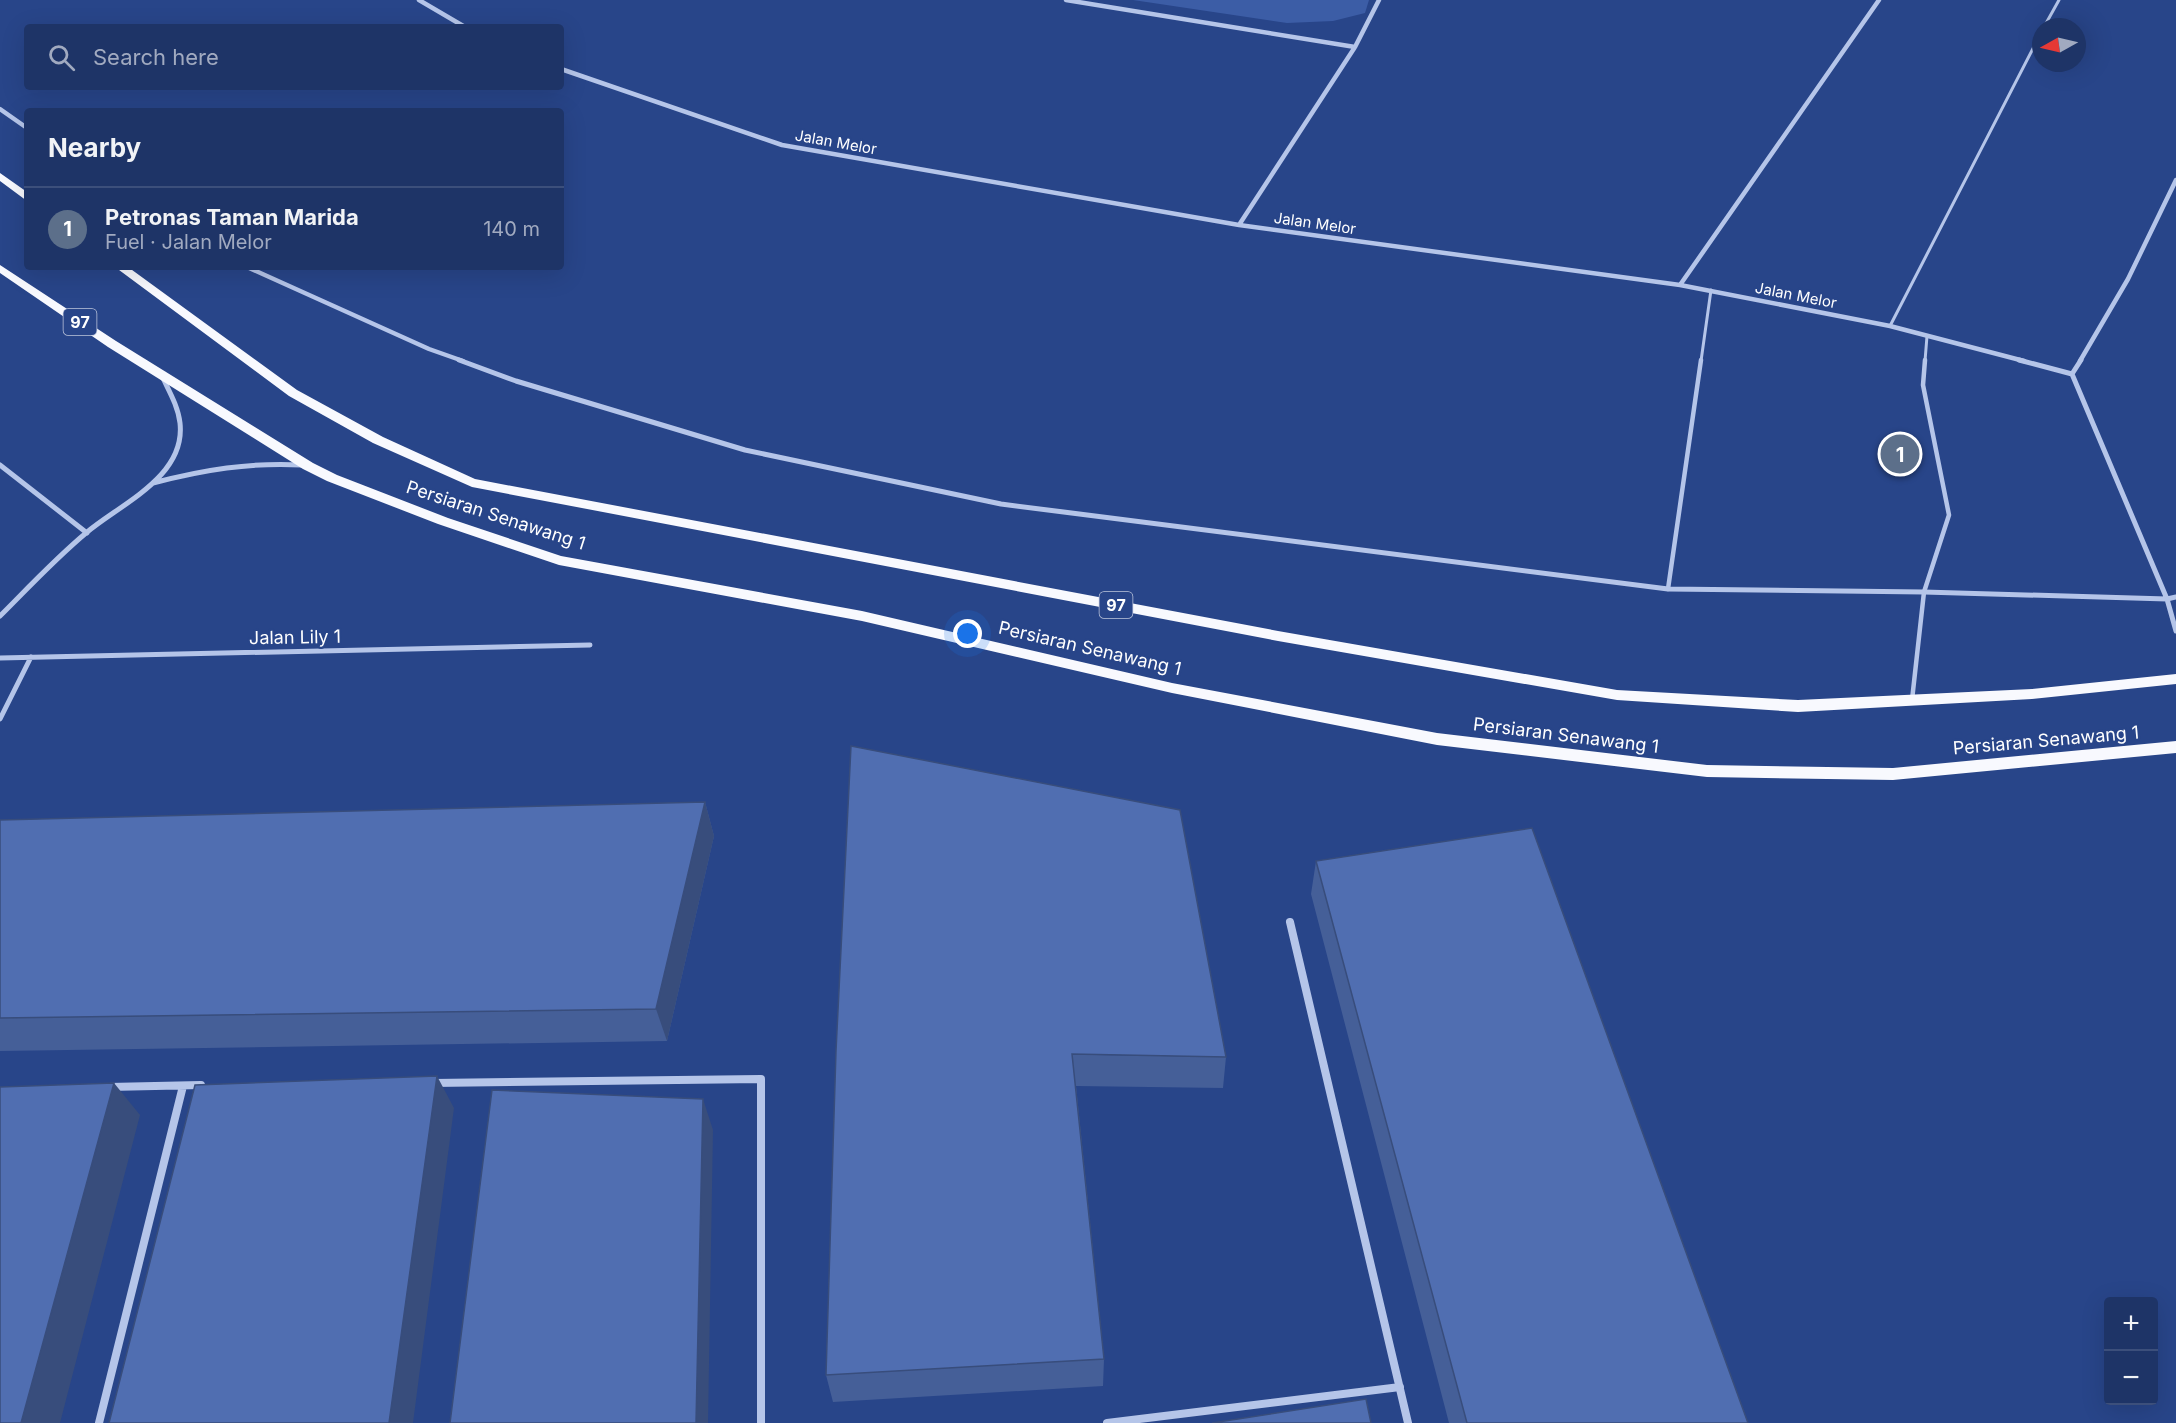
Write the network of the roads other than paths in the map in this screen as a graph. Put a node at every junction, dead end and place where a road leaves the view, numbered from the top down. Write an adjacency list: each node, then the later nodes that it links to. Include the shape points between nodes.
1 (419, 0): 7 (street)
2 (1066, 0): 8 (street)
3 (1380, 0): 8 (street)
4 (1879, 0): 20 (street)
5 (2059, 0): 6 (lane)
6 (2049, 18)
7 (460, 24)
8 (1355, 47): 16 (street)
9 (2032, 50): 22 (lane)
10 (564, 70): 16 (street, Jalan Melor, via 782,145)
11 (0, 109): 12 (street)
12 (24, 126)
13 (0, 176): 15 (main road)
14 (2176, 180): 24 (street, via 2100,332)
15 (24, 196)
16 (1239, 225): 20 (street, Jalan Melor)
17 (0, 267): 25 (main road, Persiaran Senawang 1 / 97)
18 (125, 270): 40 (main road, Persiaran Senawang 1 / 97, via 293,393 378,440 472,483 1278,636 1617,695 1797,706)
19 (254, 270): 30 (street, via 429,349 516,381 745,450 1001,504)
20 (1680, 285): 21 (street, Jalan Melor)
21 (1711, 290): 22 (street, Jalan Melor); 30 (lane)
22 (1890, 326): 23 (street, Jalan Melor)
23 (1927, 336): 24 (street, Jalan Melor); 31 (lane, via 1923,385 1949,515)
24 (2072, 374): 33 (street)
25 (162, 376): 27 (main road, Persiaran Senawang 1 / 97); 28 (street, via 179,414 180,440 172,461)
26 (0, 465): 29 (street)
27 (308, 466): 28 (street, via 239,464); 42 (main road, Persiaran Senawang 1 / 97, via 442,521 559,560 862,616 1172,687 1437,740 1707,771 1893,774)
28 (152, 483): 29 (street)
29 (87, 532): 34 (street)
30 (1668, 589): 31 (street)
31 (1924, 592): 33 (street); 40 (lane)
32 (2176, 597): 33 (street)
33 (2167, 599): 35 (street)
34 (0, 616)
35 (2176, 631)
36 (590, 645): 37 (street, Jalan Lily 1)
37 (31, 657): 38 (street, Jalan Lily 1); 41 (street)
38 (0, 658)
39 (2176, 680): 40 (main road, Persiaran Senawang 1 / 97, via 2032,694)
40 (1912, 700)
41 (0, 719)
42 (2176, 747)
43 (1290, 922): 48 (street)
44 (419, 1083): 50 (street, via 761,1079)
45 (207, 1085): 46 (street)
46 (183, 1086): 47 (street); 49 (street)
47 (103, 1087)
48 (1400, 1387): 51 (street); 52 (street)
49 (99, 1423)
50 (761, 1423)
51 (1107, 1423)
52 (1408, 1423)

